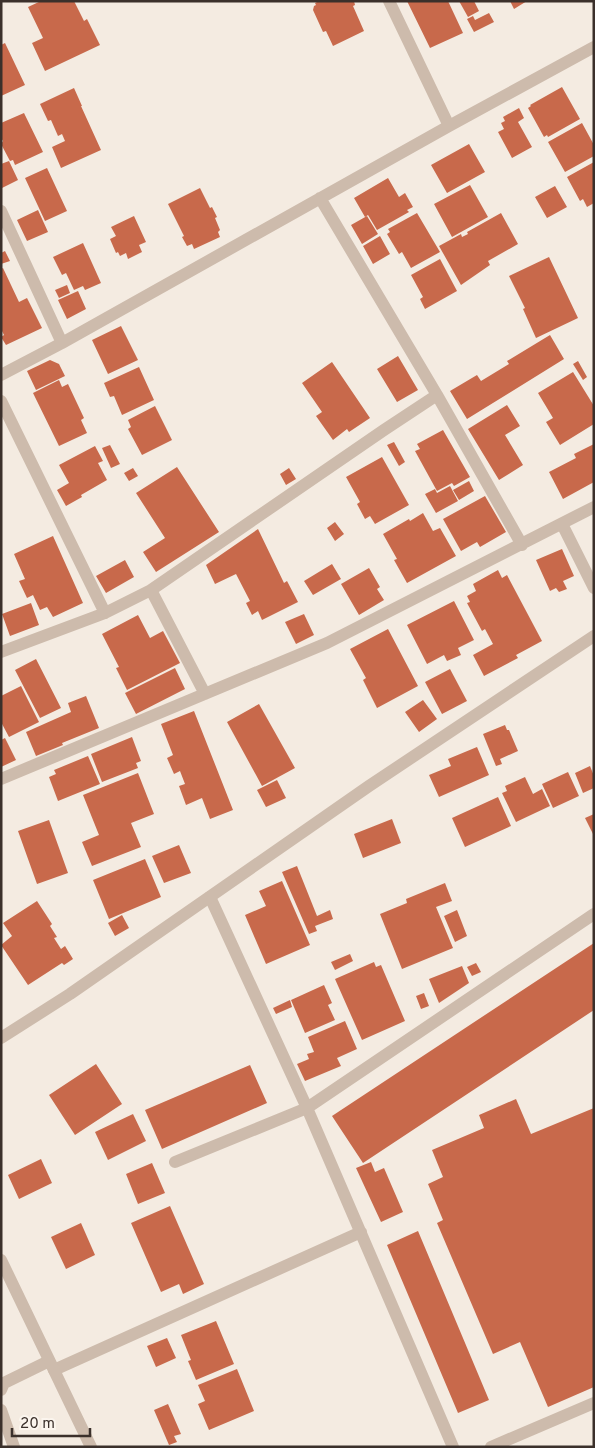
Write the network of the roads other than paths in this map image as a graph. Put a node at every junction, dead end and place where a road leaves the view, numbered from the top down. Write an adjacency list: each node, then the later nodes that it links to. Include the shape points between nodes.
1 (389, 1): 3 (street)
2 (594, 47): 3 (street)
3 (449, 126): 4 (street)
4 (320, 198): 6 (street); 8 (street)
5 (1, 211): 6 (street)
6 (62, 343): 7 (street)
7 (1, 375)
8 (437, 395): 12 (street); 14 (street)
9 (1, 401): 15 (street)
10 (594, 507): 11 (street)
11 (562, 524): 12 (street); 13 (street)
12 (522, 545): 18 (street, via 328,643)
13 (594, 588)
14 (150, 590): 15 (street); 18 (street)
15 (105, 613): 17 (street)
16 (594, 636): 20 (street)
17 (1, 652)
18 (205, 694): 19 (street)
19 (1, 779)
20 (210, 897): 22 (street); 23 (street)
21 (594, 914): 23 (street)
22 (1, 1038)
23 (307, 1108): 24 (street); 25 (street)
24 (175, 1162)
25 (361, 1232): 27 (street); 33 (street)
26 (1, 1260): 27 (street)
27 (51, 1365): 28 (street, via 4,1384); 32 (street)
28 (1, 1390)
29 (594, 1403): 34 (street)
30 (1, 1410): 31 (street)
31 (14, 1447)
32 (91, 1447)
33 (453, 1447)
34 (491, 1447)

